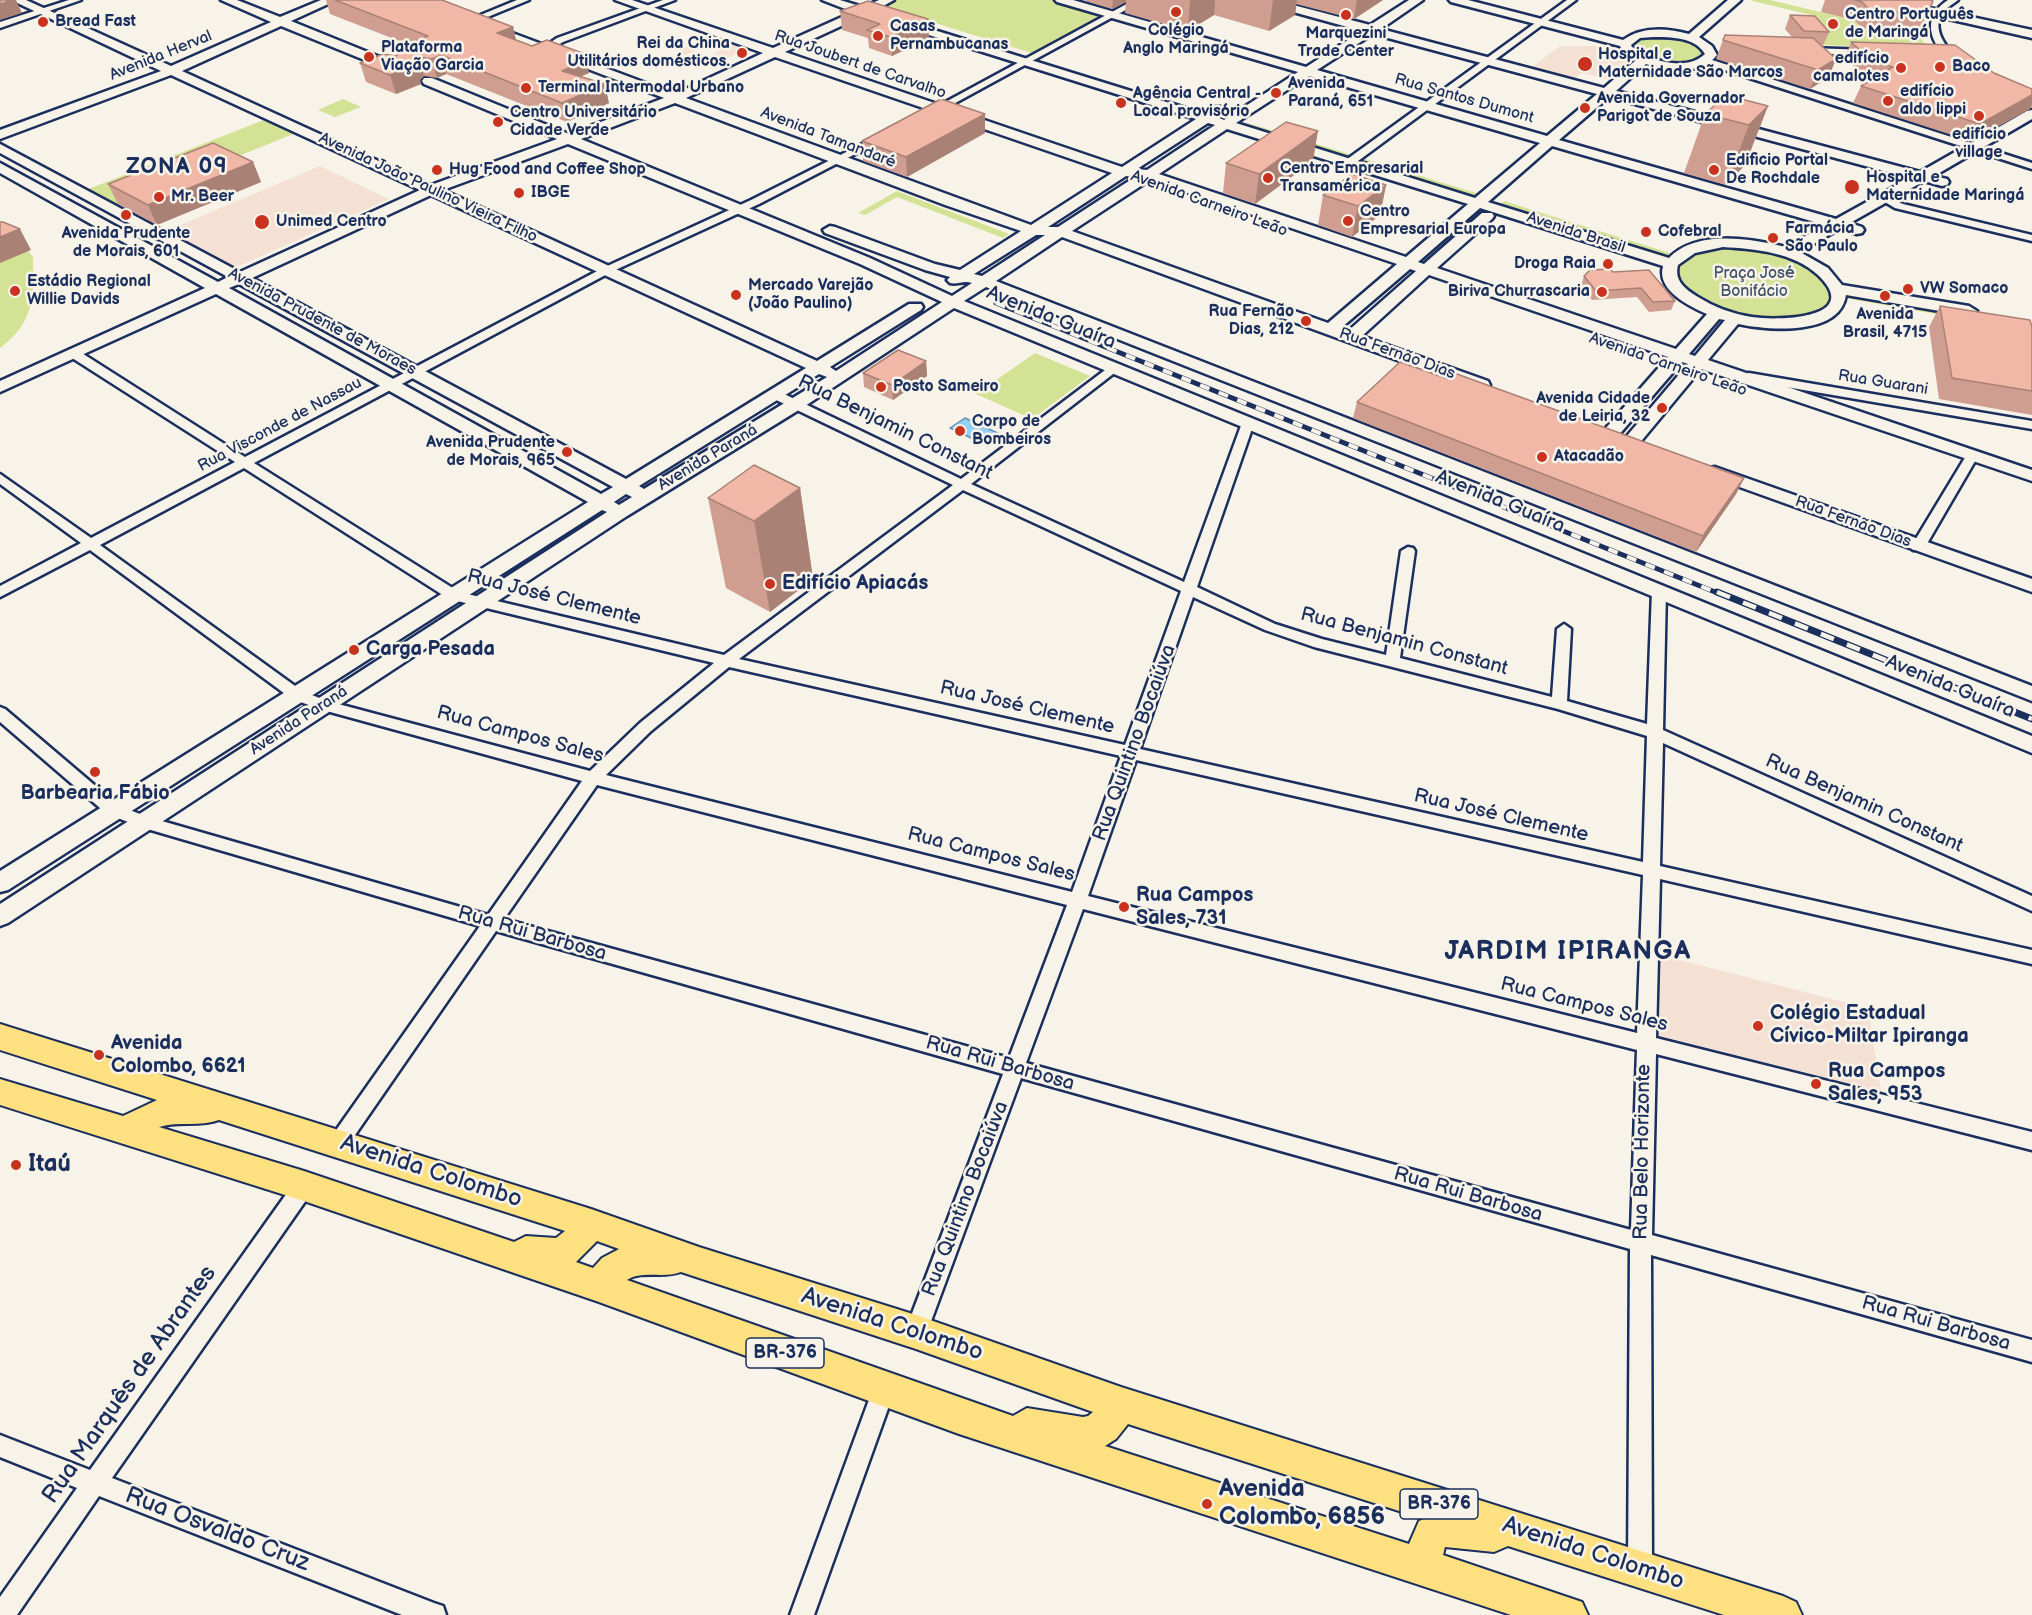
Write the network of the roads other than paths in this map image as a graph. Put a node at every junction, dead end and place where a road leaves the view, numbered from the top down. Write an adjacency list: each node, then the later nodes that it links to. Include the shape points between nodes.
1 (17, 0): 28 (main road, Avenida João Paulino Vieira Filho)
2 (38, 0): 25 (main road, Avenida João Paulino Vieira Filho)
3 (76, 0): 25 (street)
4 (227, 0): 30 (main road)
5 (250, 0): 30 (main road)
6 (315, 0): 30 (main road, Avenida Herval)
7 (331, 0): 30 (main road, Avenida Herval)
8 (525, 0): 31 (street)
9 (621, 0): 26 (main road, Rua Joubert de Carvalho)
10 (671, 0): 26 (street)
11 (828, 0): 23 (main road, Avenida Brasil)
12 (1061, 0): 29 (main road, Rua Santos Dumont)
13 (1140, 0): 29 (street)
14 (1262, 0): 34 (main road)
15 (1455, 0): 32 (main road)
16 (1481, 0): 32 (main road)
17 (1572, 0): 32 (street)
18 (1735, 0): 41 (main road)
19 (1878, 0): 27 (main road)
20 (1913, 0): 27 (main road)
21 (1954, 0): 27 (street)
22 (1415, 1): 24 (main road); 34 (main road, Avenida Paraná)
23 (867, 4): 37 (main road); 42 (main road); 49 (main road, Avenida Brasil); 56 (main road, Avenida Brasil)
24 (1382, 6)
25 (55, 8): 28 (street); 59 (main road, Avenida João Paulino Vieira Filho)
26 (648, 9): 45 (street); 46 (main road, Rua Joubert de Carvalho)
27 (1941, 10): 36 (main road); 39 (main road); 51 (street, via 1934,21 1934,33)
28 (43, 12): 35 (street); 59 (main road, Avenida João Paulino Vieira Filho)
29 (1113, 15): 49 (street); 57 (main road, Rua Santos Dumont)
30 (280, 17): 59 (main road, Avenida Herval); 60 (main road)
31 (465, 20): 45 (main road, Avenida Tamandaré)
32 (1545, 20): 43 (main road); 54 (street)
33 (1691, 21): 38 (main road)
34 (1362, 24): 40 (main road, Avenida Paraná); 52 (main road, Avenida Paraná); 54 (main road)
35 (0, 25)
36 (2032, 26)
37 (810, 27): 42 (main road); 46 (main road)
38 (1674, 34): 41 (main road); 43 (main road, via 1644,34)
39 (2032, 34)
40 (1335, 36)
41 (1690, 38): 55 (main road, via 1714,48)
42 (801, 41): 46 (main road)
43 (1628, 41): 53 (main road, via 1629,52)
44 (1318, 47): 52 (main road)
45 (545, 49): 69 (main road, Avenida Tamandaré)
46 (768, 51): 62 (main road); 64 (main road); 74 (main road, Rua Joubert de Carvalho)
47 (1800, 51): 48 (street)
48 (1880, 53)
49 (1038, 55): 56 (street); 76 (main road, Avenida Brasil)
50 (1937, 55): 51 (street)
51 (1949, 56): 61 (street)
52 (1324, 60): 63 (main road, Avenida Paraná)
53 (1644, 60): 58 (main road); 67 (main road)
54 (1488, 61): 67 (main road); 73 (street)
55 (1706, 61): 58 (main road, via 1686,66); 87 (street)
56 (1026, 62): 74 (street); 76 (main road, Avenida Brasil)
57 (1294, 62): 63 (main road, Rua Santos Dumont); 65 (main road)
58 (1659, 64): 70 (main road)
59 (175, 66): 71 (main road, Avenida Herval); 72 (main road, Avenida Herval); 103 (main road, Avenida João Paulino Vieira Filho)
60 (404, 67)
61 (1961, 67)
62 (736, 70): 64 (main road); 69 (main road)
63 (1308, 70): 68 (main road, Avenida Paraná); 73 (main road, Rua Santos Dumont)
64 (704, 77): 69 (main road)
65 (1270, 77)
66 (434, 79): 85 (main road)
67 (1606, 92): 70 (main road); 86 (main road)
68 (1270, 95): 76 (main road, Avenida Paraná, via 1238,100); 79 (main road, Avenida Paraná)
69 (671, 96): 75 (main road); 80 (main road); 95 (main road, Avenida Tamandaré)
70 (1622, 96): 89 (main road); 100 (main road)
71 (85, 103): 72 (main road); 84 (main road, Avenida Herval)
72 (65, 104): 81 (main road, Avenida Herval)
73 (1427, 105): 86 (main road, Rua Santos Dumont); 94 (street)
74 (938, 109): 78 (street); 99 (main road, Rua Joubert de Carvalho)
75 (622, 112): 80 (main road); 85 (main road)
76 (1213, 114): 79 (main road, Avenida Brasil); 91 (main road, Avenida Paraná)
77 (2032, 114): 87 (main road)
78 (918, 119)
79 (1233, 120): 90 (main road, Avenida Paraná); 94 (main road, Avenida Brasil)
80 (612, 124): 85 (main road)
81 (0, 127)
82 (897, 129): 95 (street, Rua Visconde de Nassau)
83 (2032, 131): 92 (main road)
84 (0, 135)
85 (573, 135): 93 (main road); 96 (main road); 107 (main road); 110 (main road, Avenida Guaíra)
86 (1550, 141): 89 (main road, Rua Santos Dumont); 105 (main road)
87 (1974, 147): 92 (street); 100 (main road)
88 (0, 148): 125 (main road, Avenida Prudente de Moraes)
89 (1562, 150): 112 (main road, Rua Santos Dumont)
90 (1184, 151): 91 (main road); 101 (main road, Avenida Paraná)
91 (1152, 153): 99 (main road, Avenida Paraná)
92 (1992, 153): 97 (street); 102 (main road)
93 (519, 155): 96 (main road); 103 (main road)
94 (1354, 158): 105 (main road, Avenida Brasil)
95 (838, 160): 107 (street, Rua Visconde de Nassau); 113 (main road, Avenida Tamandaré)
96 (478, 161): 103 (main road)
97 (2032, 166)
98 (0, 167): 129 (main road, Avenida Prudente de Moraes)
99 (1123, 172): 101 (main road, Avenida Carneiro Leão); 104 (main road, Avenida Paraná)
100 (1924, 177): 102 (main road); 106 (main road)
101 (1142, 178): 111 (main road, Avenida Paraná); 123 (main road, Avenida Carneiro Leão)
102 (1942, 182): 109 (main road)
103 (434, 184): 122 (main road, Avenida João Paulino Vieira Filho); 124 (main road, Avenida João Paulino Vieira Filho); 125 (main road)
104 (1092, 191): 111 (main road); 113 (main road, Avenida Paraná)
105 (1483, 198): 108 (main road, Avenida Brasil); 123 (main road)
106 (1885, 199): 109 (street); 112 (main road)
107 (755, 202): 110 (street, Rua Visconde de Nassau); 127 (main road)
108 (1501, 204): 120 (main road, Avenida Brasil); 126 (main road)
109 (1899, 206): 114 (main road); 116 (street)
110 (740, 209): 122 (street, Rua Visconde de Nassau); 131 (main road, Avenida Guaíra)
111 (1095, 209): 115 (main road, Avenida Paraná)
112 (1840, 223): 114 (main road, Rua Santos Dumont); 117 (main road)
113 (1031, 230): 115 (main road, Rua Fernão Dias); 119 (main road, Avenida Paraná)
114 (1857, 230): 121 (main road)
115 (1062, 231): 118 (main road, Avenida Paraná); 138 (main road, Rua Fernão Dias)
116 (2032, 238)
117 (1789, 252): 120 (main road, via 1723,243 1690,248); 121 (main road)
118 (1025, 255): 119 (main road); 128 (main road, Avenida Paraná)
119 (991, 256): 127 (main road, Avenida Paraná)
120 (1674, 258): 132 (main road, via 1669,271 1678,289)
121 (1803, 260): 130 (main road, via 1829,278)
122 (623, 262): 124 (street, Rua Visconde de Nassau); 137 (main road, Avenida João Paulino Vieira Filho)
123 (1403, 267): 126 (main road, Avenida Carneiro Leão); 138 (main road)
124 (608, 270): 145 (main road, Avenida João Paulino Vieira Filho); 148 (street, Rua Visconde de Nassau)
125 (234, 274): 129 (main road); 148 (main road, Avenida Prudente de Moraes)
126 (1422, 274): 140 (main road); 144 (main road, Avenida Carneiro Leão)
127 (962, 276): 128 (main road); 131 (main road, Avenida Paraná)
128 (983, 281): 131 (main road, Avenida Paraná); 190 (main road)
129 (211, 285): 142 (main road); 149 (main road); 152 (main road, Avenida Prudente de Moraes)
130 (1838, 294): 133 (main road); 135 (main road, via 1831,312 1815,320 1764,323); 136 (main road)
131 (943, 298): 134 (main road, Avenida Paraná); 139 (main road, Avenida Paraná); 146 (main road, Avenida Guaíra)
132 (1717, 312): 135 (main road); 144 (main road)
133 (1989, 315)
134 (899, 317): 139 (main road); 143 (main road, Avenida Paraná)
135 (1735, 318): 147 (main road)
136 (1975, 325)
137 (771, 329)
138 (1331, 329): 140 (main road, Rua Fernão Dias)
139 (899, 335): 151 (main road, Avenida Paraná)
140 (1351, 337): 154 (main road, Rua Fernão Dias)
141 (813, 348): 143 (main road)
142 (73, 354): 153 (main road); 164 (street, Rua José Clemente)
143 (834, 358): 145 (main road, Avenida Paraná)
144 (1673, 361): 147 (main road, Avenida Carneiro Leão); 161 (main road, via 1605,431)
145 (819, 367): 151 (main road, Avenida João Paulino Vieira Filho); 155 (main road, Avenida Paraná)
146 (1113, 368): 158 (main road, Avenida Guaíra); 168 (street)
147 (1693, 368): 150 (main road, Avenida Carneiro Leão); 161 (main road); 163 (main road, Avenida Carneiro Leão)
148 (415, 372): 152 (street, Rua Visconde de Nassau); 169 (main road, Avenida Prudente de Moraes)
149 (0, 373)
150 (1728, 374): 159 (street, Rua Guarani); 163 (main road, Avenida Carneiro Leão)
151 (839, 376): 156 (main road, Avenida Paraná)
152 (391, 385): 164 (street, Rua Visconde de Nassau); 172 (main road, Avenida Prudente de Moraes)
153 (0, 387)
154 (1502, 393)
155 (776, 395): 156 (street, Rua Benjamin Constant); 157 (main road, Avenida Paraná)
156 (796, 404): 160 (main road, Avenida Paraná); 168 (street, Rua Benjamin Constant)
157 (746, 414): 160 (main road); 169 (main road, Avenida Paraná)
158 (1248, 423): 180 (street, Rua Quintino Bocaiúva); 181 (main road, Avenida Guaíra)
159 (2032, 424)
160 (736, 441): 171 (main road, Avenida Paraná)
161 (1632, 441): 162 (main road)
162 (1654, 449)
163 (1968, 462): 166 (main road, Avenida Carneiro Leão); 170 (main road, Avenida Carneiro Leão); 176 (street)
164 (244, 463): 175 (street, Rua Visconde de Nassau); 183 (street, Rua José Clemente)
165 (1697, 465): 176 (main road, Rua Fernão Dias)
166 (2032, 476)
167 (0, 478): 175 (street, Rua Campos Sales)
168 (963, 485): 180 (street, Rua Benjamin Constant); 188 (street)
169 (627, 487): 171 (main road, Avenida Prudente de Moraes); 172 (main road, Avenida Paraná)
170 (2032, 491)
171 (645, 496): 173 (main road, Avenida Paraná)
172 (601, 502): 173 (main road, Avenida Prudente de Moraes); 174 (main road, Avenida Paraná)
173 (620, 512): 178 (main road, Avenida Paraná)
174 (564, 526): 178 (main road); 183 (main road, Avenida Paraná)
175 (90, 544): 182 (street, Rua Visconde de Nassau); 191 (street, Rua Campos Sales)
176 (1918, 547): 179 (main road, Rua Fernão Dias)
177 (1408, 550): 189 (street)
178 (554, 556): 184 (main road, Avenida Paraná)
179 (2032, 586)
180 (1190, 590): 189 (street, Rua Benjamin Constant, via 1294,636); 198 (street, Rua Quintino Bocaiúva)
181 (1659, 591): 196 (street, Rua Belo Horizonte); 197 (main road, Avenida Guaíra)
182 (0, 592)
183 (454, 596): 184 (street, Rua José Clemente); 187 (main road, Avenida Paraná)
184 (481, 603): 186 (main road, Avenida Paraná); 188 (street, Rua José Clemente)
185 (1564, 629): 192 (street)
186 (405, 652): 187 (main road); 193 (main road, Avenida Paraná)
187 (351, 661): 191 (main road, Avenida Paraná)
188 (727, 662): 198 (street, Rua José Clemente); 200 (street, via 620,749)
189 (1392, 662): 192 (street, Rua Benjamin Constant)
190 (2032, 694)
191 (297, 695): 193 (street, Rua Campos Sales); 195 (main road, Avenida Paraná)
192 (1559, 704): 196 (street, Rua Benjamin Constant)
193 (323, 705): 199 (main road, Avenida Paraná); 200 (street, Rua Campos Sales)
194 (0, 713): 201 (street, Rua Rui Barbosa)
195 (261, 718): 199 (main road); 201 (main road, Avenida Paraná)
196 (1654, 732): 203 (street, Rua Belo Horizonte); 206 (street, Rua Benjamin Constant)
197 (2032, 745)
198 (1131, 753): 203 (street, Rua José Clemente); 205 (street, Rua Quintino Bocaiúva)
199 (240, 759): 202 (main road, Avenida Paraná)
200 (594, 778): 205 (street, Rua Campos Sales); 208 (street)
201 (113, 810): 202 (street, Rua Rui Barbosa); 204 (main road, Avenida Paraná)
202 (144, 822): 207 (main road, Avenida Paraná); 208 (street, Rua Rui Barbosa)
203 (1650, 872): 209 (street, Rua José Clemente); 211 (street, Rua Belo Horizonte)
204 (0, 883)
205 (1078, 900): 211 (street, Rua Campos Sales); 212 (street, Rua Quintino Bocaiúva)
206 (2032, 904)
207 (0, 916)
208 (492, 923): 212 (street, Rua Rui Barbosa); 217 (street)
209 (2032, 957)
210 (0, 1037): 214 (main road, Avenida Colombo / BR-376)
211 (1645, 1044): 216 (street, Rua Campos Sales); 221 (street, Rua Belo Horizonte)
212 (1014, 1068): 221 (street, Rua Rui Barbosa); 224 (street, Rua Quintino Bocaiúva)
213 (0, 1092): 215 (main road, BR-376)
214 (242, 1112): 215 (main road, via 157,1112); 217 (main road, Avenida Colombo / BR-376)
215 (127, 1131): 218 (main road, BR-376)
216 (2032, 1141)
217 (339, 1142): 219 (main road, Avenida Colombo / BR-376)
218 (304, 1186): 220 (main road, BR-376); 230 (street, Rua Marquês de Abrantes)
219 (591, 1224): 220 (main road, via 563,1254 548,1256); 222 (main road, Avenida Colombo / BR-376)
220 (467, 1241): 223 (main road, BR-376)
221 (1641, 1242): 225 (street, Rua Rui Barbosa); 233 (street, Rua Belo Horizonte)
222 (699, 1263): 223 (main road, via 638,1259 621,1263); 224 (main road, Avenida Colombo / BR-376)
223 (599, 1286): 226 (main road, BR-376)
224 (916, 1332): 227 (main road, Avenida Colombo / BR-376)
225 (2032, 1351)
226 (884, 1389): 228 (main road, BR-376); 236 (street)
227 (1121, 1404): 228 (main road, via 1095,1433 1082,1434); 231 (main road, Avenida Colombo / BR-376)
228 (958, 1416): 232 (main road, BR-376)
229 (0, 1446): 230 (street, Rua Osvaldo Cruz)
230 (94, 1482): 234 (street, Rua Marquês de Abrantes); 235 (street, Rua Osvaldo Cruz)
231 (1554, 1541): 232 (main road, via 1446,1528 1432,1534); 233 (main road, Avenida Colombo / BR-376)
232 (1422, 1566): 237 (main road, BR-376)
233 (1640, 1568): 238 (main road, Avenida Colombo / BR-376)
234 (2, 1615)
235 (434, 1615)
236 (802, 1615)
237 (1569, 1615)
238 (1783, 1615)

